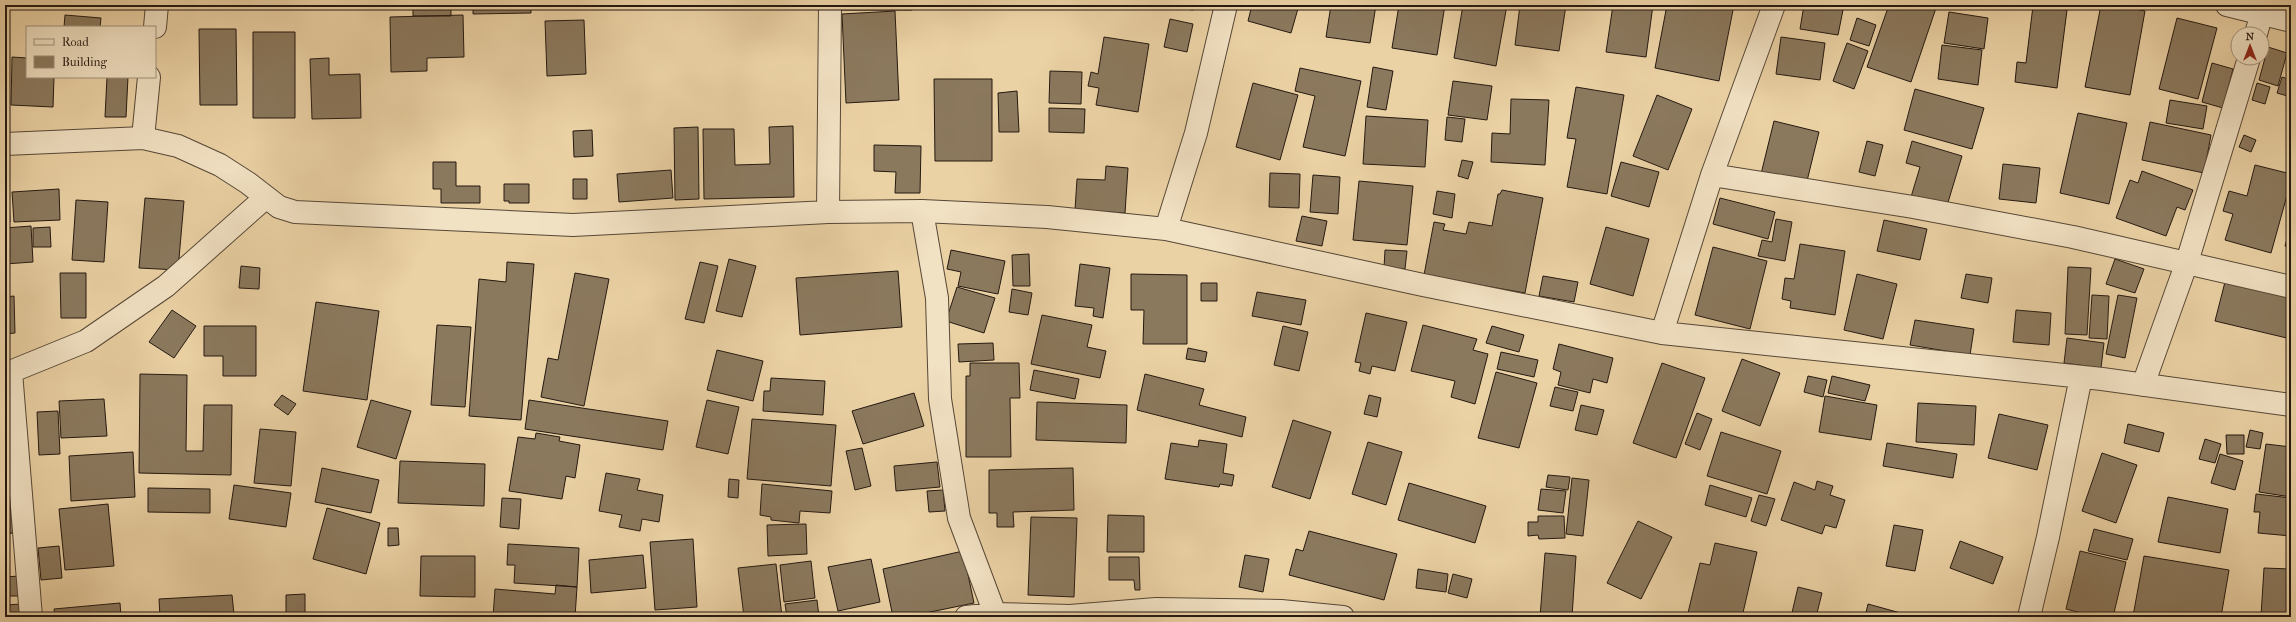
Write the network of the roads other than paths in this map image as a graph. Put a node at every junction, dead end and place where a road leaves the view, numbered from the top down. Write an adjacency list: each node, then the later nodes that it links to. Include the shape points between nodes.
1 (157, 5): 8 (street)
2 (830, 5): 16 (street)
3 (1226, 5): 17 (street, via 1196,133)
4 (1774, 5): 13 (street)
5 (2227, 5): 6 (street)
6 (2260, 18): 7 (street)
7 (2291, 22)
8 (155, 26)
9 (2247, 66): 18 (street)
10 (149, 78): 11 (street)
11 (143, 138): 12 (street); 14 (street, via 178,146 220,165 248,183)
12 (5, 144)
13 (1712, 175): 18 (street, via 1914,207); 20 (street)
14 (265, 198): 16 (street, via 279,207 296,212 357,217 573,225); 21 (street, via 166,286 86,342)
15 (922, 211): 16 (street); 17 (street, via 1047,217); 25 (street, via 937,298 940,399 959,518)
16 (828, 212)
17 (1166, 229): 20 (street, via 1423,285)
18 (2186, 262): 19 (street); 23 (street)
19 (2291, 287)
20 (1662, 333): 22 (street)
21 (8, 373): 26 (street)
22 (2081, 377): 23 (street); 30 (street)
23 (2143, 384): 24 (street)
24 (2291, 405)
25 (995, 614): 27 (street); 28 (street, via 1070,616 1156,609 1281,610)
26 (31, 617)
27 (966, 617)
28 (1338, 617): 29 (street)
29 (1343, 617)
30 (2029, 617)

